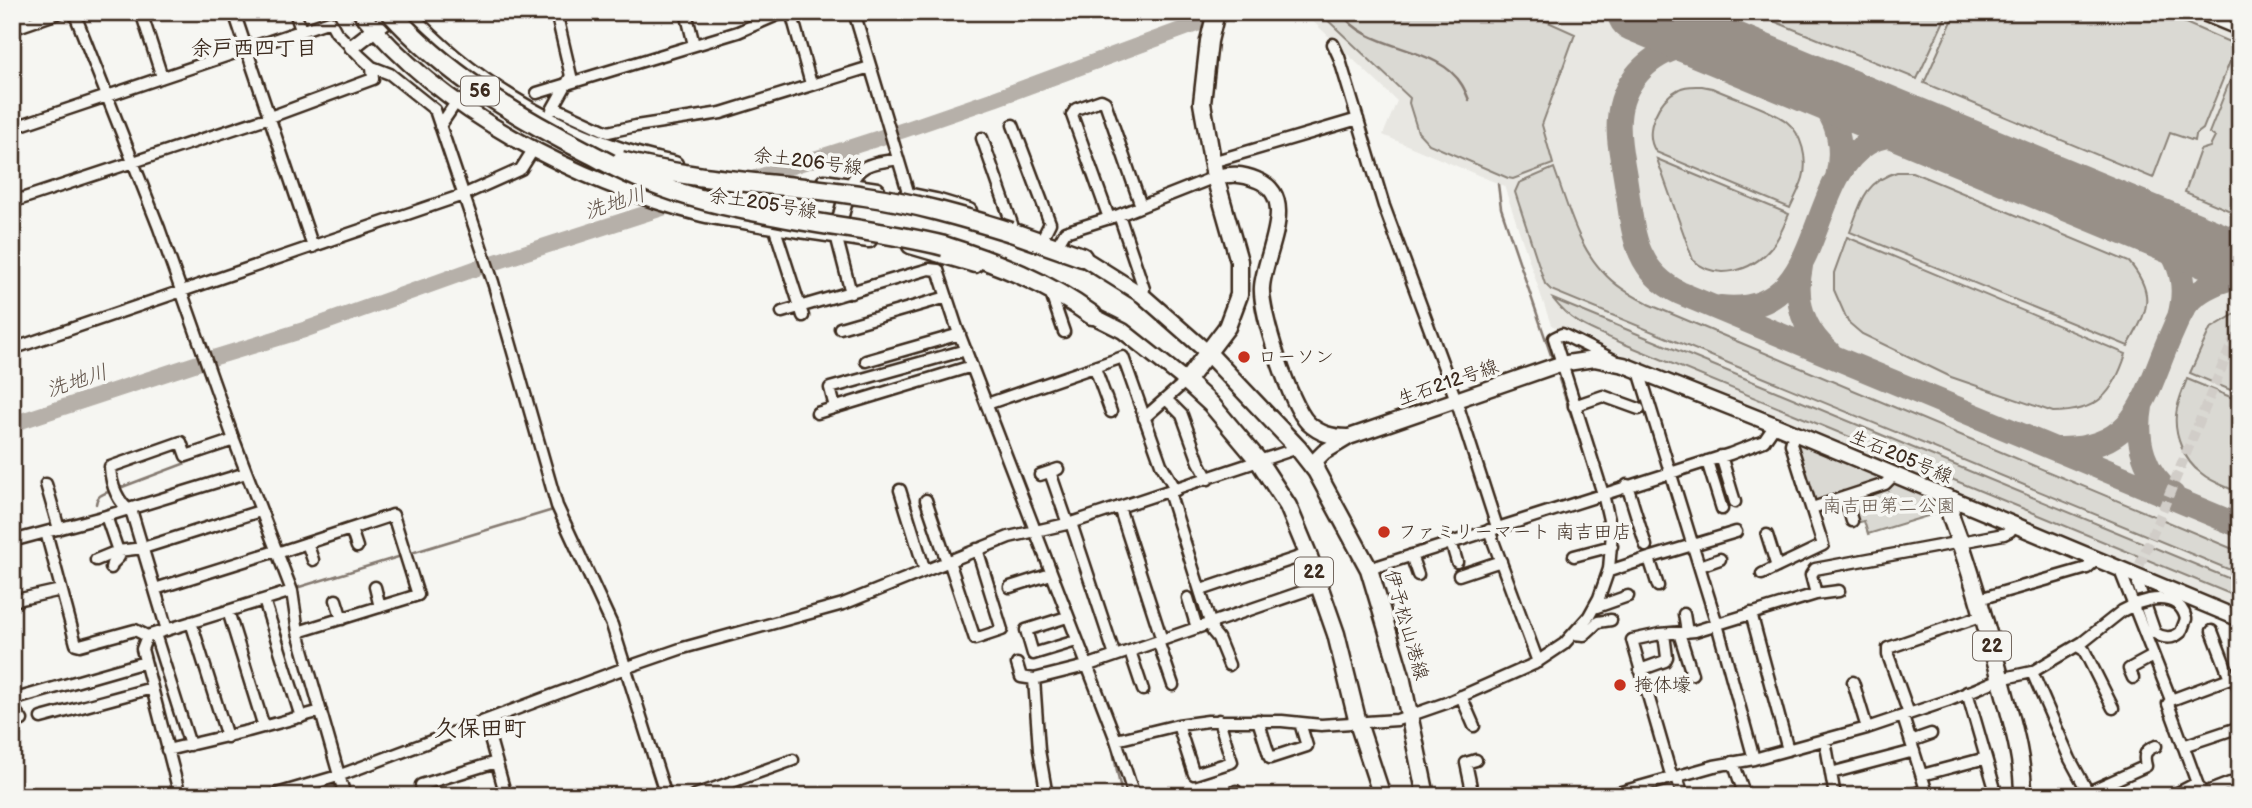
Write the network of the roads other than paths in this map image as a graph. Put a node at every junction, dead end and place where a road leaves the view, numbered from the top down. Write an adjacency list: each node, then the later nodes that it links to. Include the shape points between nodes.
1 (22, 12): 18 (street)
2 (61, 12): 18 (street)
3 (74, 12): 33 (street)
4 (141, 12): 29 (street)
5 (234, 12): 26 (street)
6 (295, 12): 21 (street)
7 (360, 12): 22 (street, 余土205号線)
8 (390, 12): 43 (highway, 56, bridge, via 483,93)
9 (397, 12): 22 (street)
10 (407, 12): 35 (street, 余土206号線, via 455,59 495,87)
11 (556, 12): 31 (street, via 571,76)
12 (686, 12): 24 (street)
13 (784, 12): 24 (street)
14 (791, 12): 30 (street)
15 (854, 12): 28 (street)
16 (1216, 12): 46 (main road, via 1202,103)
17 (2202, 12): 19 (street)
18 (27, 23): 20 (street)
19 (2240, 28)
20 (12, 29)
21 (301, 30): 25 (street, via 330,21); 26 (street)
22 (374, 30): 25 (street); 34 (street, 余土205号線)
23 (1333, 44): 37 (street)
24 (694, 45): 31 (street)
25 (352, 47): 27 (street)
26 (246, 49): 29 (street); 36 (street)
27 (372, 67): 36 (street, via 373,79); 39 (street, via 390,74 435,110)
28 (870, 67): 30 (street); 44 (street)
29 (163, 77): 33 (street)
30 (811, 84): 35 (street, via 721,113 608,132)
31 (565, 85): 32 (street); 35 (street)
32 (537, 93)
33 (107, 96): 40 (street); 45 (street)
34 (457, 101): 39 (street); 42 (street, 余土205号線)
35 (551, 113): 42 (street); 47 (street, 余土206号線, via 619,150 663,162)
36 (270, 117): 45 (street); 58 (street)
37 (1358, 119): 46 (street); 82 (street, via 1384,206)
38 (1013, 125): 56 (street, via 1050,223)
39 (440, 126): 48 (street)
40 (12, 128)
41 (981, 144): 54 (street)
42 (533, 150): 48 (street, via 521,169); 53 (street, 余土205号線, via 644,197 695,212)
43 (584, 150): 54 (highway, bridge, via 706,178 865,196); 67 (highway, bridge, via 635,177 698,197 762,214 944,246 1028,276)
44 (898, 159): 47 (street, via 865,166); 49 (street)
45 (133, 162): 50 (street); 60 (street)
46 (1213, 169): 51 (street); 73 (main road, via 1239,261 1239,295 1227,327); 92 (street, via 1264,182 1275,195 1277,223 1261,289 1270,332 1299,412 1321,433)
47 (850, 185): 49 (street, 余土206号線); 55 (street)
48 (463, 195): 58 (street); 212 (street, via 557,506 607,613)
49 (909, 195): 54 (street, 余土206号線)
50 (12, 202)
51 (1142, 206): 52 (street); 52 (street, via 1101,100 1072,115)
52 (1114, 216): 57 (street, via 1065,232); 61 (street, via 1144,289)
53 (774, 226): 55 (street, 余土205号線); 66 (street, via 783,269)
54 (1011, 228): 56 (street, 余土206号線); 59 (highway)
55 (836, 235): 62 (street); 64 (street, 余土205号線, via 950,257)
56 (1043, 237): 57 (street, 余土206号線)
57 (1058, 244): 59 (street, 余土206号線)
58 (313, 247): 60 (street)
59 (1082, 257): 61 (street, 余土206号線)
60 (182, 291): 71 (street); 93 (street)
61 (1142, 295): 73 (street, 余土206号線)
62 (846, 297): 63 (street, via 929,269 939,270); 66 (street)
63 (947, 297): 68 (street, via 855,329); 70 (street)
64 (1052, 298): 67 (street, 余土205号線); 69 (street)
65 (782, 312): 66 (street)
66 (801, 312)
67 (1092, 315): 80 (street, 余土205号線, via 1124,331)
68 (840, 328)
69 (1064, 331)
70 (960, 334): 72 (street); 74 (street)
71 (12, 349)
72 (966, 350): 77 (street); 86 (street, via 830,388)
73 (1207, 352): 80 (main road); 94 (main road, 伊予松山港線 / 22)
74 (866, 361)
75 (1560, 364): 76 (street, 生石212号線, via 1594,359); 76 (street, via 1554,338 1562,334); 82 (street, 生石212号線); 84 (street)
76 (1624, 365): 79 (street, 生石205号線)
77 (972, 366): 83 (street); 86 (street, via 936,382)
78 (1096, 368): 83 (street); 87 (street); 89 (street, via 1123,357)
79 (1639, 371): 90 (street, 生石205号線); 101 (street)
80 (1186, 381): 81 (street); 96 (main road, 22)
81 (1166, 399): 89 (street); 103 (street, via 1182,415)
82 (1456, 400): 92 (street, 生石212号線); 123 (street)
83 (987, 404): 127 (street)
84 (1574, 406): 85 (street, via 1603,396); 108 (street)
85 (1639, 408)
86 (837, 410): 88 (street)
87 (1111, 412)
88 (817, 413)
89 (1144, 418): 106 (street)
90 (1774, 425): 91 (street, 生石205号線); 95 (street, via 1764,441)
91 (1794, 433): 102 (street, 生石205号線); 114 (street, via 1791,444)
92 (1349, 437): 98 (street, 生石212号線, via 1317,458)
93 (234, 440): 99 (street); 115 (street, via 186,456 181,442 110,467 115,490)
94 (1298, 448): 96 (street); 98 (main road, 伊予松山港線 / 22)
95 (1721, 456): 97 (street); 112 (street)
96 (1258, 460): 103 (street); 141 (main road, 22, via 1288,506)
97 (1707, 461): 101 (street); 116 (street)
98 (1316, 471): 156 (main road, 伊予松山港線 / 22)
99 (246, 472): 115 (street); 117 (street)
100 (1049, 472): 120 (street)
101 (1671, 472): 105 (street); 133 (street)
102 (1894, 475): 109 (street, via 1885,484); 111 (street, 生石205号線)
103 (1208, 479): 106 (street)
104 (46, 484): 124 (street)
105 (1627, 485): 108 (street); 135 (street)
106 (1172, 491): 113 (street); 170 (street)
107 (903, 492): 157 (street)
108 (1602, 494): 123 (street); 134 (street)
109 (1845, 497): 114 (street); 119 (street)
110 (926, 500): 149 (street)
111 (1954, 500): 121 (street, 生石205号線); 132 (main road, 22, via 1950,513)
112 (1735, 502)
113 (1119, 507): 120 (street); 202 (street)
114 (1812, 508): 154 (street, via 1823,545)
115 (128, 509): 118 (street); 137 (street)
116 (1722, 509)
117 (260, 511): 137 (street); 140 (street)
118 (106, 516): 124 (street); 139 (street)
119 (1852, 522)
120 (1069, 523): 127 (street); 205 (street)
121 (2014, 525): 132 (street, via 2004,534); 146 (street, 生石205号線)
122 (351, 528): 131 (street); 136 (street); 180 (street, via 393,515 418,595)
123 (1493, 528): 130 (street); 150 (street)
124 (59, 529): 126 (street)
125 (1737, 531): 133 (street)
126 (46, 532): 129 (street); 169 (street)
127 (1035, 532): 138 (street); 159 (street)
128 (1767, 535): 154 (street)
129 (12, 541)
130 (1451, 542): 142 (street); 151 (street)
131 (307, 543): 140 (street); 148 (street)
132 (1961, 543): 173 (street, via 1815,569 1811,575); 181 (main road, 22)
133 (1693, 545): 144 (street); 152 (street)
134 (1612, 546): 143 (street); 158 (street)
135 (1646, 546)
136 (357, 547)
137 (143, 548): 139 (street); 168 (street)
138 (977, 549): 149 (street); 149 (street, via 1002,629 975,639)
139 (118, 551): 147 (street); 153 (street, via 120,557)
140 (276, 552): 168 (street); 172 (street)
141 (1308, 554): 164 (main road, 22); 170 (street)
142 (1411, 555): 156 (street); 160 (street)
143 (1574, 556)
144 (1648, 558): 158 (street); 165 (street)
145 (1720, 559): 152 (street)
146 (2097, 559): 155 (street, 生石205号線); 181 (street, via 2087,568)
147 (96, 560)
148 (313, 560)
149 (948, 561): 157 (street)
150 (1501, 561): 161 (street); 207 (street)
151 (1457, 562)
152 (1700, 566): 192 (street)
153 (111, 568)
154 (1777, 568): 162 (street)
155 (2119, 568): 179 (street); 188 (street, 生石205号線)
156 (1369, 569): 232 (main road, 伊予松山港線 / 22)
157 (925, 571): 212 (street, via 843,604)
158 (1609, 571): 182 (street)
159 (1051, 574): 167 (street); 186 (street)
160 (1418, 575)
161 (1459, 575)
162 (1762, 575)
163 (2138, 584): 179 (street, via 2155,633 2175,636 2186,624 2181,607 2171,601)
164 (1319, 586): 191 (street); 241 (main road, 22)
165 (1658, 586)
166 (375, 587): 180 (street)
167 (1010, 587)
168 (155, 589): 194 (street)
169 (61, 590): 178 (street); 200 (street, via 80,645 135,630)
170 (1201, 590): 191 (street)
171 (1839, 591): 173 (street)
172 (292, 592): 176 (street); 196 (street)
173 (1816, 594): 184 (street)
174 (1628, 596): 182 (street)
175 (1188, 598): 193 (street)
176 (264, 600): 183 (street); 234 (street)
177 (336, 600): 187 (street)
178 (12, 601)
179 (2140, 603): 203 (street); 206 (street)
180 (380, 607): 187 (street)
181 (1981, 607): 218 (main road, 22); 233 (street, via 1888,648)
182 (1594, 608): 198 (street)
183 (228, 611): 190 (street); 244 (street)
184 (1751, 613): 192 (street); 256 (street)
185 (1684, 614): 197 (street)
186 (1067, 617): 201 (street); 201 (street, via 1026,630 1033,654)
187 (342, 619): 196 (street)
188 (2240, 619)
189 (1611, 620): 198 (street, via 1598,622 1584,635)
190 (191, 622): 194 (street); 248 (street)
191 (1211, 624): 193 (street); 208 (street)
192 (1717, 624): 197 (street); 258 (street)
193 (1197, 628): 202 (street)
194 (167, 630): 200 (street)
195 (2212, 631): 219 (street)
196 (298, 632): 231 (street)
197 (1683, 633): 199 (street); 215 (street)
198 (1574, 634): 207 (street)
199 (1664, 634): 213 (street, via 1665,662); 213 (street, via 1632,640)
200 (151, 635): 209 (street, via 142,649); 251 (street)
201 (1076, 641): 211 (street)
202 (1160, 641): 204 (street); 221 (street)
203 (2077, 646): 214 (street); 230 (street, via 2084,650)
204 (1130, 651): 205 (street); 223 (street)
205 (1115, 656): 211 (street)
206 (2153, 656): 216 (street, via 2129,669); 228 (street)
207 (1537, 659): 226 (street)
208 (1224, 661)
209 (145, 662): 222 (street); 227 (street)
210 (1017, 664): 217 (street, via 1021,677)
211 (1086, 666): 217 (street); 249 (street)
212 (625, 668): 239 (street); 277 (street)
213 (1640, 670): 266 (street)
214 (2032, 672): 218 (street); 270 (street)
215 (1692, 674)
216 (2133, 678)
217 (1034, 679): 279 (street)
218 (2000, 679): 224 (street); 289 (main road, 22, via 2017,740)
219 (2235, 679): 225 (street); 228 (street)
220 (1853, 682): 246 (street)
221 (1173, 685)
222 (152, 688): 235 (street); 255 (street)
223 (1143, 690)
224 (1967, 692): 233 (street); 257 (street)
225 (2240, 692)
226 (1461, 696): 232 (street); 243 (street)
227 (12, 700)
228 (2171, 700): 254 (street, via 2168,704)
229 (12, 707): 236 (street)
230 (2113, 708)
231 (321, 711): 234 (street); 265 (street)
232 (1408, 716): 241 (street); 282 (main road, 伊予松山港線 / 22)
233 (1906, 716): 246 (street); 252 (street)
234 (301, 717): 244 (street)
235 (41, 718)
236 (22, 720)
237 (1219, 720): 238 (street); 242 (street); 242 (street, via 1232,762 1194,774)
238 (1258, 720): 240 (street); 240 (street, via 1270,758 1307,746)
239 (485, 721): 261 (street); 265 (street)
240 (1300, 723): 241 (street)
241 (1358, 723): 281 (main road, 22)
242 (1178, 726): 249 (street)
243 (1474, 726)
244 (264, 727): 248 (street)
245 (2240, 727): 254 (street)
246 (1867, 728): 250 (street)
247 (1931, 734): 252 (street)
248 (228, 737): 251 (street)
249 (1116, 740): 280 (street)
250 (1825, 740): 256 (street); 263 (street)
251 (190, 745): 255 (street)
252 (1912, 746): 263 (street); 264 (street)
253 (2156, 746): 270 (street, via 2145,752 2146,766)
254 (2183, 746): 267 (street)
255 (167, 750): 272 (street)
256 (1788, 750): 258 (street)
257 (1986, 758): 264 (street); 288 (street)
258 (1754, 759): 262 (street)
259 (793, 760): 278 (street)
260 (1476, 760): 283 (street, via 1466,763)
261 (496, 762): 275 (street, via 422,785); 276 (street)
262 (1733, 762): 266 (street); 286 (street)
263 (1831, 773): 271 (street)
264 (1922, 775): 269 (street)
265 (338, 776): 273 (street); 274 (street)
266 (1674, 777): 268 (street); 285 (street)
267 (2197, 783): 290 (street); 291 (street, via 2202,794 2230,783)
268 (1624, 793): 284 (street)
269 (1927, 793): 287 (street)
270 (2089, 794)
271 (1832, 795)
272 (180, 796)
273 (270, 796)
274 (345, 796)
275 (425, 796)
276 (506, 796)
277 (666, 796)
278 (693, 796)
279 (1047, 796)
280 (1134, 796)
281 (1382, 796)
282 (1426, 796)
283 (1473, 796)
284 (1607, 796)
285 (1683, 796)
286 (1745, 796)
287 (1908, 796)
288 (1997, 796)
289 (2023, 796)
290 (2172, 796)
291 (2239, 796)

